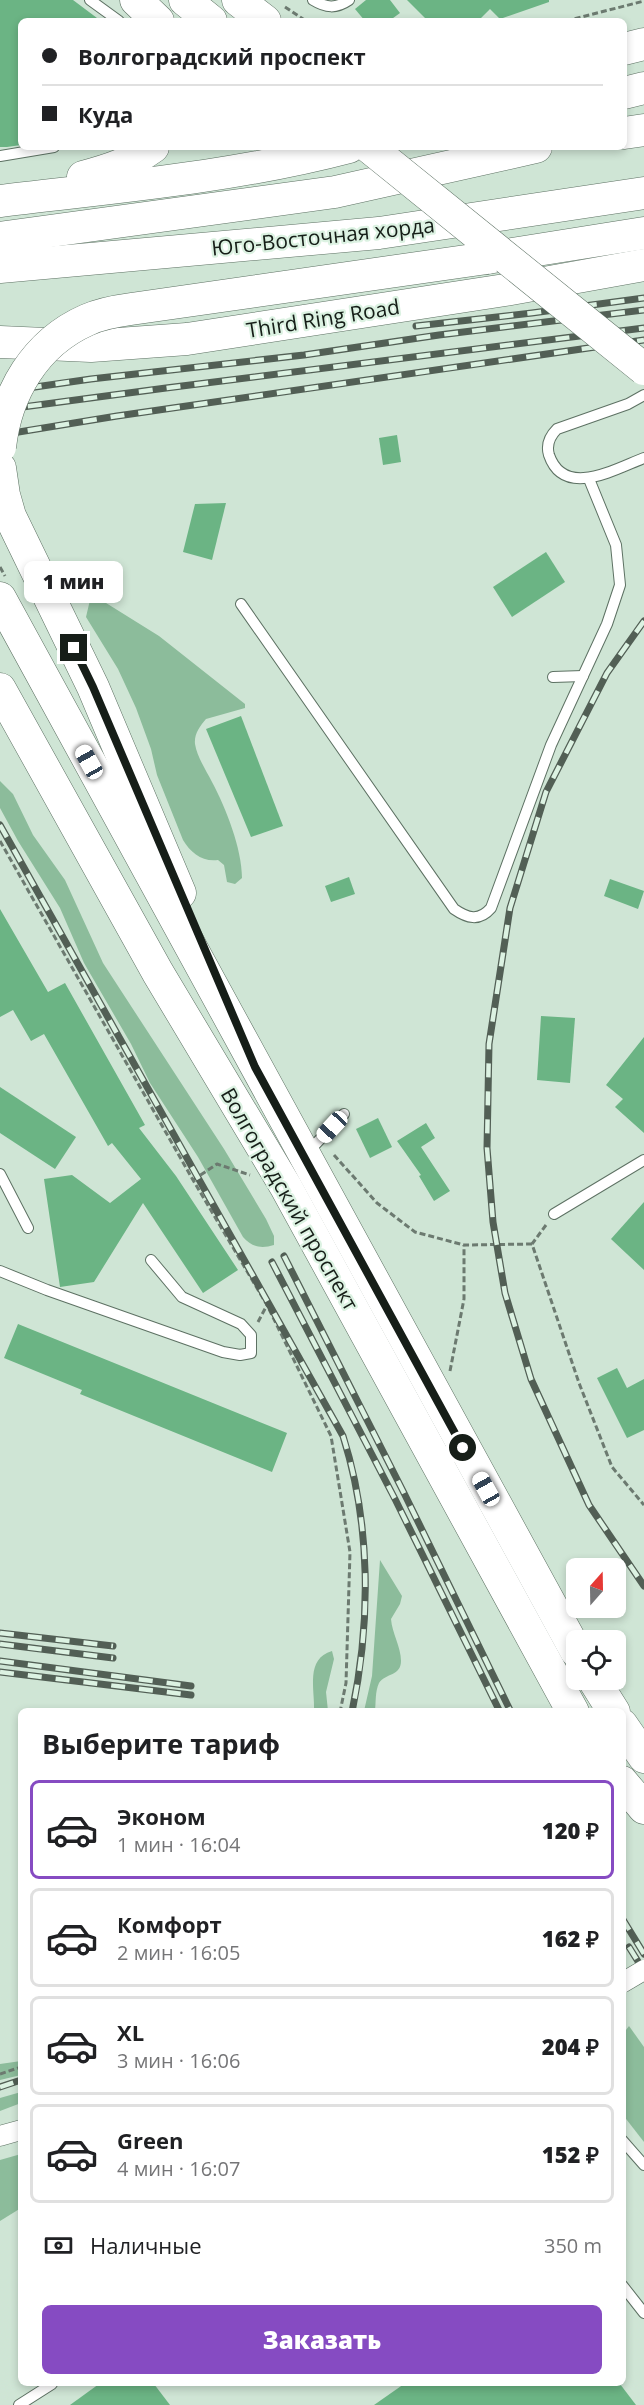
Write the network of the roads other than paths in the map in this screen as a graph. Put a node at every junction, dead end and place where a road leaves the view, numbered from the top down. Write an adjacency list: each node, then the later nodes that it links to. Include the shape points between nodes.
1 (90, 0): 6 (lane)
2 (136, 0): 7 (main road)
3 (185, 0): 8 (main road)
4 (313, 0): 5 (lane, via 334,7)
5 (349, 0)
6 (114, 18)
7 (155, 18)
8 (207, 18)
9 (644, 44): 10 (main road)
10 (627, 48)
11 (644, 88): 12 (main road)
12 (627, 92)
13 (644, 130): 14 (main road)
14 (627, 133)
15 (36, 150): 20 (lane)
16 (149, 150): 22 (main road, via 118,168)
17 (336, 150): 22 (main road, via 171,181)
18 (373, 150): 28 (main road, bridge)
19 (523, 150): 24 (main road, Юго-Восточная хорда, via 335,192)
20 (0, 156)
21 (644, 193): 26 (main road, Юго-Восточная хорда, via 379,233)
22 (0, 200)
23 (644, 232): 30 (main road, bridge, via 131,309 87,320 53,341 25,372 7,410)
24 (0, 238)
25 (644, 265): 27 (main road, Third Ring Road, via 186,339 91,346)
26 (0, 267)
27 (0, 342)
28 (644, 369)
29 (644, 395): 33 (lane, via 557,429 551,435 548,452 553,464 569,478)
30 (0, 447)
31 (644, 458): 33 (lane)
32 (0, 468): 39 (main road, via 10,516 93,687)
33 (589, 479): 36 (lane, via 616,545 620,585)
34 (3, 588): 39 (main road, Волгоградский проспект)
35 (241, 604): 36 (lane, via 454,909 464,916 475,918 491,908 551,745)
36 (583, 676): 37 (lane)
37 (553, 677)
38 (0, 689): 50 (main road, Волгоградский проспект, via 158,973 286,1187)
39 (255, 1067): 41 (main road, Волгоградский проспект)
40 (344, 1114): 41 (lane)
41 (312, 1148): 48 (main road, Волгоградский проспект)
42 (644, 1160): 44 (lane)
43 (0, 1174): 45 (lane)
44 (554, 1214)
45 (28, 1228)
46 (151, 1260): 47 (lane, via 182,1297 241,1324 251,1335 251,1353 223,1352)
47 (0, 1271)
48 (566, 1632)
49 (600, 1690): 51 (main road)
50 (571, 1708)
51 (612, 1708)
52 (626, 1731): 53 (main road)
53 (644, 1757)
54 (626, 1787): 55 (main road)
55 (644, 1808)
56 (644, 1970): 57 (street, bridge)
57 (626, 1981)
58 (18, 2131): 59 (street)
59 (0, 2136)
60 (626, 2144): 61 (lane)
61 (644, 2164)
62 (626, 2290): 63 (lane)
63 (644, 2313)
64 (49, 2386): 65 (lane)
65 (19, 2405)

